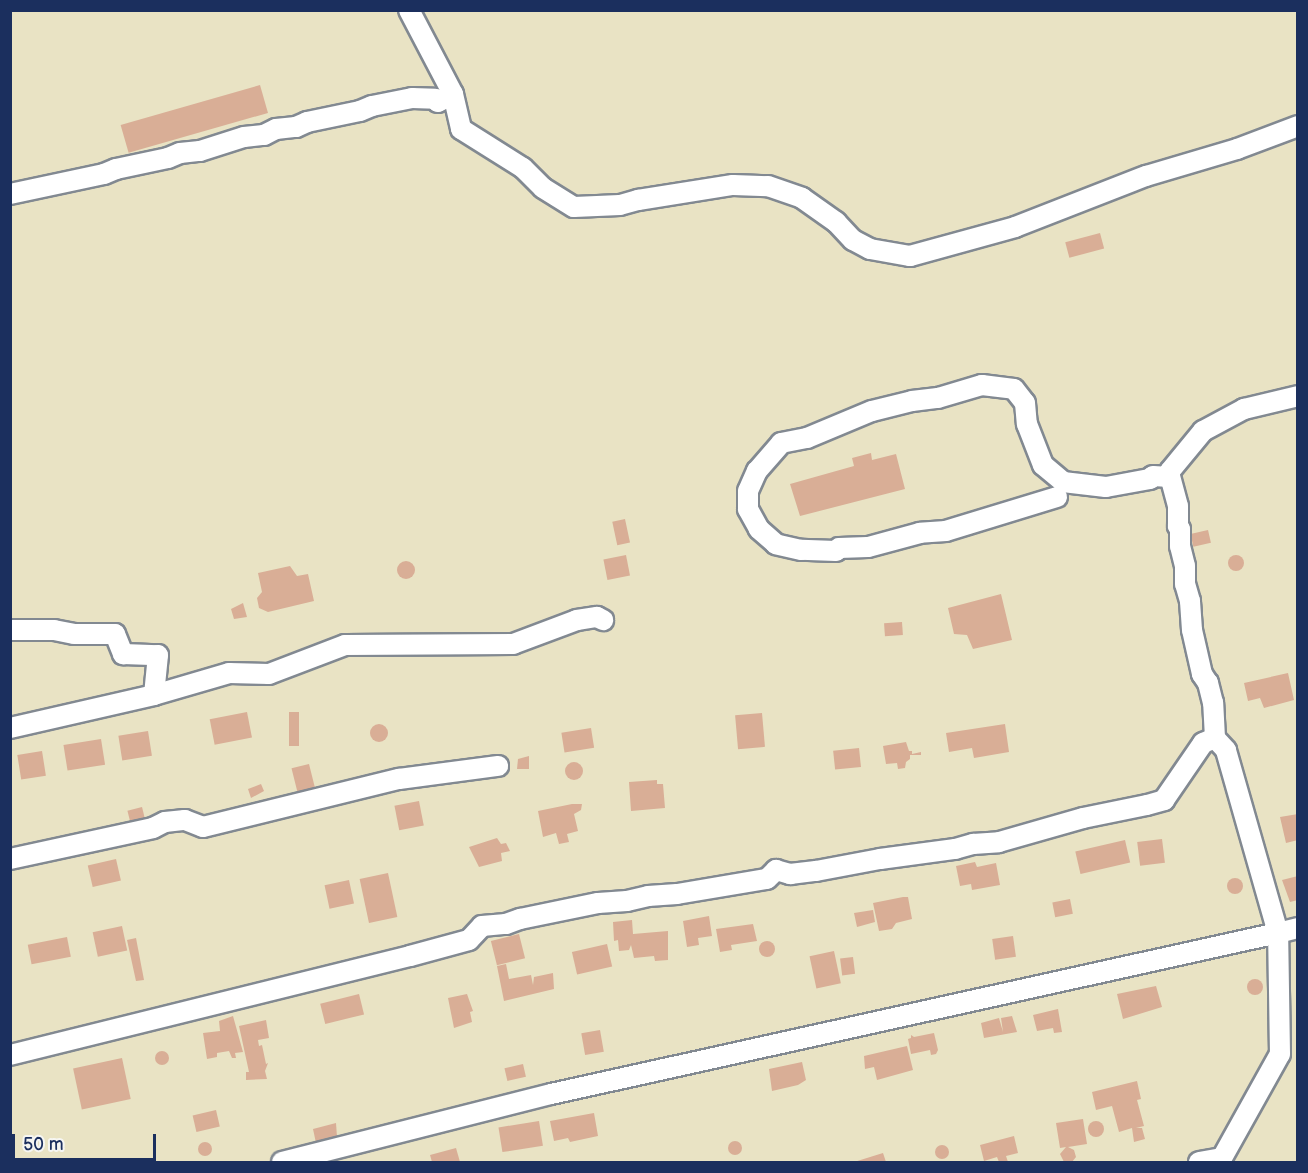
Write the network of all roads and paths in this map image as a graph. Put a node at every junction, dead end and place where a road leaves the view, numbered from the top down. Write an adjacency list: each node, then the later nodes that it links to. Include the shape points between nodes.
1 (409, 10): 2 (street)
2 (453, 94): 3 (street, via 461,129 523,168 543,188 574,207 620,205 733,185 768,186 802,198 870,249 910,256 1015,227 1146,176); 4 (street, via 438,102 412,98 372,106 200,151)
3 (1298, 126)
4 (10, 194)
5 (1298, 396): 6 (street, via 1244,409 1203,431 1170,471)
6 (1170, 477): 7 (street, via 1153,476 1106,487 1063,482 1043,465 1027,424 1025,404 1014,389 982,385 872,411 807,438 781,443 757,471 748,491 748,509 759,529 776,544 801,550 836,551 946,531); 12 (street, via 1178,506 1192,630 1213,703)
7 (1057, 497)
8 (603, 620): 10 (street, via 577,620 513,644 345,645 269,674 229,673)
9 (10, 630): 10 (street, via 115,634 123,654 158,655)
10 (154, 694): 11 (street)
11 (10, 728)
12 (1215, 738): 16 (street, via 1227,750); 17 (street, via 1203,743 1164,800 1147,805 999,842 816,871 790,874 776,870 767,879 598,903 482,926 469,940)
13 (498, 766): 14 (street, via 399,779 203,827 185,820 165,822 153,828)
14 (10, 859)
15 (1298, 928): 16 (street)
16 (1278, 933): 18 (street, via 551,1094); 19 (street, via 1280,1054 1222,1158)
17 (10, 1055)
18 (282, 1162)
19 (1199, 1162)

